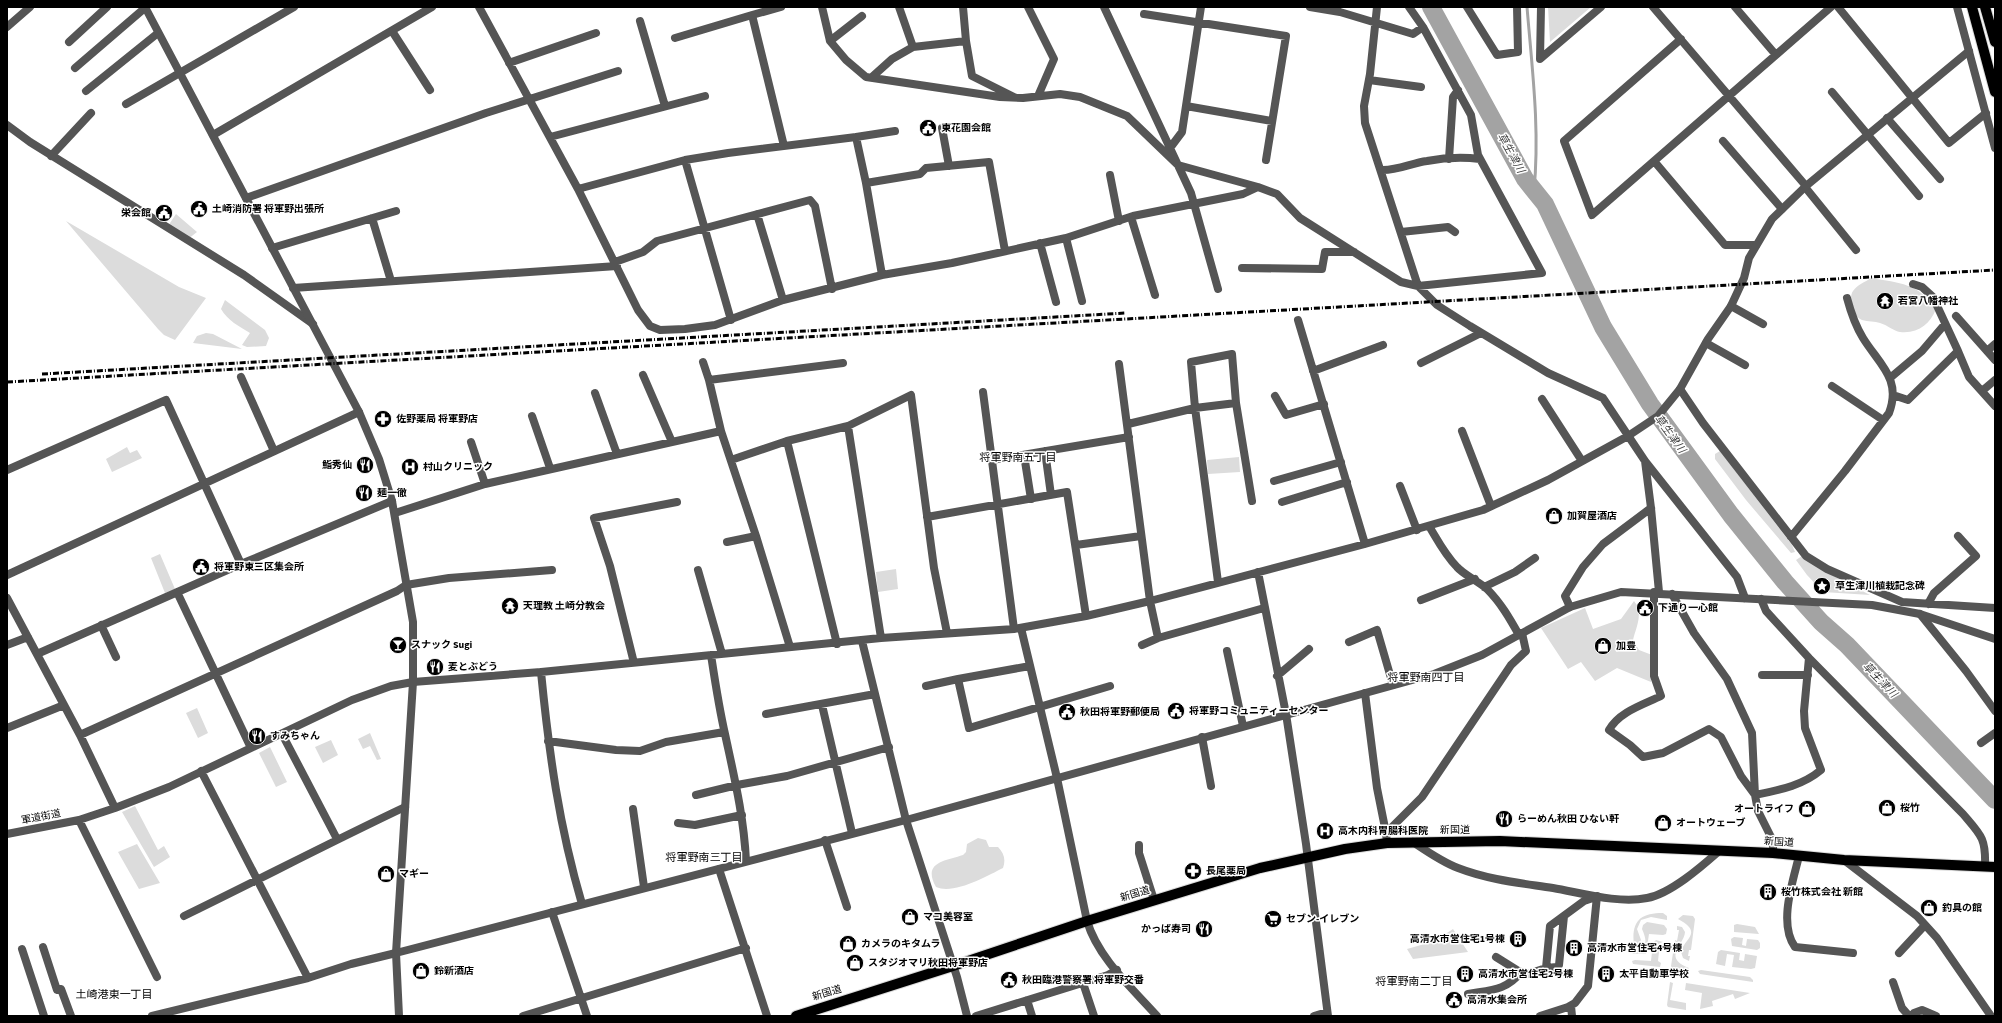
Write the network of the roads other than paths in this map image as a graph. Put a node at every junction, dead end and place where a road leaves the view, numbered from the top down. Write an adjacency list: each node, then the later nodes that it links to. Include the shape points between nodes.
1 (30, 7): 34 (street)
2 (107, 7): 43 (street)
3 (145, 7): 37 (street); 49 (street)
4 (294, 7): 51 (street)
5 (432, 7): 36 (street)
6 (479, 7): 48 (street)
7 (781, 7): 29 (street)
8 (822, 7): 41 (street)
9 (899, 7): 45 (street)
10 (962, 7): 42 (street)
11 (1028, 7): 61 (street, via 1054,59)
12 (1104, 7): 82 (street)
13 (1201, 7): 32 (street)
14 (1310, 7): 33 (street, via 1340,12)
15 (1377, 7): 33 (street)
16 (1408, 7): 35 (street)
17 (1467, 7): 18 (street, via 1497,55 1518,52)
18 (1516, 7)
19 (1541, 7): 20 (street, via 1540,59)
20 (1600, 7)
21 (1653, 7): 40 (street)
22 (1735, 7): 47 (street)
23 (1831, 7): 47 (street)
24 (1838, 7): 64 (street)
25 (1958, 7): 46 (street)
26 (1972, 7): 59 (main road)
27 (1985, 7): 44 (main road)
28 (1144, 14): 32 (street)
29 (752, 15): 39 (street); 81 (street)
30 (862, 16): 41 (street)
31 (640, 21): 67 (street)
32 (1199, 22): 68 (street); 72 (street, via 1286,36)
33 (1376, 24): 35 (street, via 1413,34); 53 (street)
34 (7, 26)
35 (1424, 27): 56 (street)
36 (392, 31): 55 (street); 76 (street)
37 (158, 33): 51 (street); 57 (street)
38 (596, 33): 48 (street)
39 (675, 38)
40 (1681, 39): 62 (street); 89 (street, via 1564,141 1592,215)
41 (830, 40): 52 (street, via 846,60 866,77)
42 (966, 41): 45 (street); 63 (street, via 972,76)
43 (68, 42)
44 (1995, 42)
45 (912, 47): 52 (street, via 892,59)
46 (1969, 51): 64 (street, 軍道街道); 69 (street)
47 (1776, 55): 62 (street)
48 (509, 62): 65 (street)
49 (75, 68)
50 (618, 71): 65 (street)
51 (180, 74): 66 (street); 76 (street)
52 (872, 77): 63 (street, via 1000,97)
53 (1369, 80): 54 (street); 92 (street, via 1364,106 1365,123)
54 (1421, 87)
55 (430, 90)
56 (1458, 90): 85 (street, via 1453,97); 86 (street, via 1471,115)
57 (86, 91)
58 (1832, 92): 77 (street)
59 (1995, 92)
60 (705, 96): 67 (street)
61 (1038, 96): 63 (street); 90 (street, via 1060,94 1080,97 1126,116)
62 (1729, 96): 89 (street); 97 (street)
63 (1015, 97)
64 (1912, 98): 69 (street, via 1949,143); 71 (street, 軍道街道)
65 (529, 99): 78 (street); 100 (street)
66 (126, 104)
67 (665, 106): 78 (street)
68 (1186, 106): 72 (street); 82 (street, via 1182,132)
69 (1986, 112): 83 (street)
70 (91, 113): 84 (street)
71 (1888, 118): 77 (street, 軍道街道); 94 (street)
72 (1272, 121): 88 (street)
73 (7, 125): 84 (street)
74 (942, 128): 91 (street)
75 (895, 131): 79 (street)
76 (213, 135): 100 (street)
77 (1868, 136): 97 (street, 軍道街道); 99 (street)
78 (550, 137): 98 (street)
79 (856, 137): 81 (street); 95 (street)
80 (1723, 141): 102 (street)
81 (784, 146): 87 (street)
82 (1170, 148): 90 (street)
83 (1995, 148)
84 (51, 156): 136 (street, via 244,275)
85 (1449, 159): 86 (street); 92 (street)
86 (1480, 159): 123 (street, via 1542,273)
87 (685, 160): 98 (street); 108 (street)
88 (1266, 160)
89 (1654, 161): 113 (street, via 1725,244)
90 (1178, 165): 96 (street); 101 (street)
91 (949, 166): 95 (street, via 926,168 920,174); 116 (street, via 989,162)
92 (1381, 170): 109 (street)
93 (1110, 175): 107 (street)
94 (1940, 179)
95 (866, 183): 120 (street)
96 (1258, 187): 101 (street, via 1243,194); 117 (street, via 1277,194 1300,218)
97 (1805, 187): 102 (street, 軍道街道); 115 (street)
98 (578, 189): 118 (street)
99 (1919, 196)
100 (246, 198): 114 (street)
101 (1195, 204): 105 (street); 126 (street)
102 (1782, 209): 113 (street, 軍道街道, via 1772,219)
103 (396, 211): 106 (street)
104 (757, 214): 108 (street); 125 (street, via 810,200 814,206); 129 (street)
105 (1131, 217): 107 (street); 127 (street)
106 (372, 218): 114 (street); 121 (street)
107 (1119, 221): 111 (street)
108 (704, 229): 118 (street, via 657,241 643,252); 134 (street)
109 (1401, 232): 110 (street, via 1448,227); 123 (street)
110 (1455, 232)
111 (1066, 238): 112 (street); 130 (street)
112 (1040, 243): 116 (street); 131 (street)
113 (1756, 245): 132 (street, 軍道街道)
114 (272, 248): 124 (street)
115 (1856, 250)
116 (1005, 251): 120 (street)
117 (1355, 252): 119 (street, via 1325,252 1322,270); 123 (street, via 1401,282)
118 (616, 264): 121 (street); 134 (street, via 638,310 650,326 660,330 685,329)
119 (1242, 268)
120 (882, 275): 125 (street)
121 (391, 281): 124 (street)
122 (1913, 284): 138 (street, via 1922,287 1933,297)
123 (1418, 286): 139 (street, via 1437,305)
124 (294, 288): 136 (street)
125 (832, 288): 129 (street)
126 (1218, 289)
127 (1155, 295)
128 (1847, 298): 154 (street, via 1853,320)
129 (783, 300): 134 (street)
130 (1082, 301)
131 (1056, 302)
132 (1731, 306): 137 (street); 140 (street, 軍道街道)
133 (1956, 316): 144 (street)
134 (731, 320)
135 (1298, 320): 151 (street)
136 (312, 324): 169 (street)
137 (1763, 324)
138 (1945, 324): 143 (street); 154 (street, via 1922,351)
139 (1481, 333): 148 (street); 176 (street, via 1548,373 1603,398)
140 (1706, 343): 150 (street); 160 (street, 軍道街道)
141 (1995, 344): 144 (street)
142 (1383, 345): 151 (street)
143 (1958, 351): 158 (street, via 1969,377); 162 (street, via 1908,400)
144 (1987, 351): 145 (street)
145 (1995, 360)
146 (703, 362): 155 (street)
147 (843, 363): 155 (street)
148 (1420, 363)
149 (1118, 364): 172 (street)
150 (1746, 365)
151 (1313, 371): 166 (street)
152 (643, 374): 180 (street)
153 (241, 377): 181 (street)
154 (1890, 378): 162 (street)
155 (709, 380): 174 (street)
156 (1995, 380): 158 (street)
157 (1832, 386): 171 (street)
158 (1982, 391): 167 (street)
159 (983, 392): 186 (street)
160 (1678, 392): 176 (street, 軍道街道, via 1658,416); 213 (street)
161 (595, 393): 183 (street)
162 (1893, 395): 171 (street, via 1893,402)
163 (1275, 396): 166 (street, via 1286,415)
164 (1542, 400): 187 (street)
165 (1236, 404): 168 (street); 168 (street, via 1232,354 1191,362); 200 (street)
166 (1324, 404): 189 (street)
167 (1995, 406)
168 (1195, 408): 172 (street); 224 (street)
169 (360, 412): 181 (street); 199 (street)
170 (532, 416): 190 (street)
171 (1883, 420): 213 (street)
172 (1128, 424): 177 (street)
173 (848, 426): 178 (street); 207 (street, via 911,395); 248 (street)
174 (721, 431): 180 (street); 185 (street)
175 (1462, 431): 204 (street)
176 (1631, 434): 187 (street, 軍道街道); 188 (street)
177 (1129, 437): 182 (street); 211 (street)
178 (788, 441): 185 (street); 253 (street)
179 (471, 442): 195 (street)
180 (672, 442): 183 (street)
181 (274, 451): 194 (street)
182 (1045, 451): 184 (street); 197 (street)
183 (617, 454): 190 (street)
184 (1024, 455): 186 (street); 198 (street)
185 (731, 460): 210 (street)
186 (992, 460): 203 (street)
187 (1582, 461): 204 (street, 軍道街道)
188 (1645, 461): 205 (street); 231 (street, via 1737,577)
189 (1341, 462): 192 (street); 193 (street)
190 (550, 468): 195 (street)
191 (7, 470): 194 (street, via 166,400)
192 (1274, 482)
193 (1347, 482): 202 (street); 215 (street)
194 (204, 484): 218 (street); 222 (street)
195 (485, 484): 206 (street)
196 (1400, 486): 209 (street)
197 (1051, 495): 198 (street); 216 (street, via 1067,492)
198 (1031, 499): 203 (street)
199 (392, 501): 206 (street); 218 (street)
200 (1252, 501)
201 (677, 502): 264 (street, via 594,518 614,580)
202 (1282, 502)
203 (998, 505): 207 (street); 244 (street)
204 (1491, 506): 208 (street, 軍道街道)
205 (1651, 508): 228 (street); 237 (street, via 1603,544 1583,567 1565,596)
206 (395, 513): 225 (street)
207 (927, 517): 245 (street)
208 (1429, 526): 209 (street, 軍道街道); 223 (street, via 1443,551 1458,569)
209 (1417, 530): 215 (street, 軍道街道)
210 (756, 536): 214 (street); 256 (street)
211 (1142, 536): 216 (street); 234 (street)
212 (1958, 536): 236 (street, via 1976,556 1934,593)
213 (1791, 537): 235 (street, via 1806,556 1827,569)
214 (726, 542)
215 (1366, 544): 221 (street, 軍道街道)
216 (1076, 545): 242 (street)
217 (1535, 558): 226 (street, via 1515,572)
218 (241, 564): 227 (street)
219 (552, 570): 225 (street)
220 (698, 570): 260 (street)
221 (1258, 572): 224 (street, 軍道街道); 238 (street)
222 (7, 575)
223 (1475, 579): 226 (street); 233 (street)
224 (1218, 582): 234 (street, 軍道街道)
225 (406, 584): 267 (street, via 398,591); 272 (street, via 413,622)
226 (1484, 587): 246 (street)
227 (178, 592): 243 (street); 267 (street)
228 (1656, 592): 229 (street); 237 (street, via 1621,592); 301 (street, via 1654,676 1661,696 1614,721 1609,730 1643,757 1663,753 1709,729 1721,737 1741,776)
229 (1672, 594): 231 (street); 301 (street, via 1694,633 1727,679 1752,733)
230 (7, 598): 247 (street)
231 (1745, 598): 232 (street)
232 (1763, 599): 240 (street, via 1872,605); 263 (street, via 1766,611)
233 (1421, 600)
234 (1150, 601): 242 (street, 軍道街道); 249 (street)
235 (1902, 602): 236 (street); 240 (street)
236 (1928, 604): 239 (street)
237 (1570, 607): 246 (street)
238 (1264, 608): 249 (street); 270 (street)
239 (1995, 608)
240 (1910, 612): 241 (street)
241 (1920, 614): 250 (street); 281 (street)
242 (1086, 616): 244 (street, 軍道街道)
243 (101, 625): 259 (street); 262 (street)
244 (1017, 629): 245 (street, 軍道街道); 265 (street)
245 (947, 633): 248 (street, 軍道街道)
246 (1521, 634): 273 (street, via 1482,655 1434,674); 310 (street, via 1526,650 1510,665 1422,797)
247 (28, 637): 254 (street); 259 (street)
248 (881, 638): 251 (street, 軍道街道)
249 (1158, 638): 255 (street)
250 (1995, 639)
251 (862, 641): 253 (street, 軍道街道); 277 (street)
252 (1349, 642): 273 (street, via 1378,630)
253 (837, 644): 256 (street, 軍道街道)
254 (7, 645)
255 (1142, 645)
256 (790, 647): 260 (street, 軍道街道)
257 (1309, 649): 270 (street)
258 (1227, 651): 284 (street)
259 (37, 654): 278 (street)
260 (722, 654): 261 (street, 軍道街道)
261 (711, 655): 264 (street, 軍道街道); 286 (street)
262 (116, 657)
263 (1809, 658): 269 (street); 323 (street, via 1963,814 1981,835)
264 (634, 663): 266 (street, 軍道街道)
265 (1030, 666): 271 (street); 280 (street)
266 (541, 672): 272 (street, 軍道街道); 291 (street)
267 (217, 674): 289 (street); 294 (street)
268 (1762, 675): 269 (street)
269 (1808, 675): 301 (street, via 1805,728 1821,770 1813,777 1790,788)
270 (1277, 676): 283 (street)
271 (958, 679): 274 (street); 280 (street, via 969,728)
272 (413, 682): 288 (street, 軍道街道, via 391,686 352,700); 302 (street)
273 (1393, 685): 276 (street)
274 (926, 686)
275 (1110, 686): 280 (street)
276 (1365, 693): 283 (street); 310 (street, via 1377,788)
277 (875, 694): 279 (street); 293 (street)
278 (64, 705): 285 (street); 289 (street)
279 (822, 705): 282 (street); 295 (street)
280 (1040, 706): 297 (street)
281 (1995, 711)
282 (766, 714)
283 (1286, 714): 284 (street); 320 (street)
284 (1243, 726): 290 (street)
285 (7, 728)
286 (724, 732): 291 (street, via 666,742 640,751); 298 (street)
287 (1995, 733): 292 (street)
288 (282, 734): 294 (street, 軍道街道); 312 (street)
289 (80, 735): 303 (street)
290 (1202, 737): 297 (street); 299 (street)
291 (548, 741): 329 (street, via 570,863)
292 (1981, 743)
293 (889, 747): 295 (street); 307 (street)
294 (251, 748): 296 (street, 軍道街道)
295 (836, 761): 298 (street, via 787,776); 309 (street)
296 (201, 771): 303 (street, 軍道街道, via 169,787); 325 (street)
297 (1057, 778): 307 (street); 334 (street)
298 (737, 785): 300 (street); 305 (street)
299 (1211, 786)
300 (696, 795)
301 (1755, 795): 318 (street, via 1758,811 1773,841)
302 (405, 807): 312 (street); 339 (street)
303 (115, 808): 306 (street, 軍道街道)
304 (633, 809): 326 (street)
305 (742, 816): 308 (street, via 694,825); 322 (street)
306 (78, 820): 311 (street, 軍道街道); 347 (street)
307 (906, 820): 309 (street); 343 (street)
308 (678, 823)
309 (852, 833): 313 (street)
310 (1386, 833): 315 (street)
311 (7, 834)
312 (337, 839): 325 (street)
313 (825, 840): 322 (street); 330 (street)
314 (1413, 842): 315 (main road, 新国道); 317 (main road, 新国道, via 1500,841); 327 (street, via 1440,860 1458,868 1508,882)
315 (1387, 843): 320 (main road, 新国道)
316 (1139, 845): 328 (street, via 1139,853)
317 (1718, 852): 318 (main road, 新国道); 327 (street, via 1685,879 1647,898)
318 (1773, 853): 319 (main road, 新国道)
319 (1799, 856): 321 (main road, 新国道); 340 (street, via 1788,900 1789,940 1795,947)
320 (1307, 857): 328 (main road, 新国道, via 1260,868); 355 (street)
321 (1844, 860): 323 (main road, 新国道); 335 (street, via 1917,916)
322 (746, 861): 324 (street)
323 (1990, 867)
324 (719, 869): 326 (street); 337 (street)
325 (258, 880): 332 (street); 348 (street)
326 (644, 887): 329 (street)
327 (1597, 896): 333 (street, via 1584,901); 354 (street, via 1588,986)
328 (1154, 900): 334 (main road, 新国道)
329 (582, 904): 331 (street)
330 (847, 907)
331 (552, 912): 339 (street); 352 (street)
332 (184, 916)
333 (1564, 916): 344 (street, via 1550,926); 344 (street, via 1559,965)
334 (1087, 921): 343 (main road, 新国道); 345 (street, via 1091,934)
335 (1925, 925): 341 (street); 374 (street, via 1937,938)
336 (43, 947): 357 (street, via 57,990 61,989)
337 (746, 948): 352 (street); 362 (street)
338 (22, 949): 356 (street)
339 (396, 953): 348 (street); 359 (street)
340 (1853, 953)
341 (1899, 953)
342 (1496, 957): 346 (street)
343 (953, 966): 363 (main road, 新国道); 364 (street)
344 (1546, 968): 346 (street, via 1525,975)
345 (1117, 970): 350 (street); 368 (street)
346 (1521, 972): 351 (street, via 1513,982 1500,988)
347 (157, 977)
348 (308, 978): 358 (street)
349 (1893, 982): 372 (street, via 1902,1008)
350 (1083, 983): 353 (street); 367 (street)
351 (1468, 994)
352 (582, 998): 360 (street); 361 (street)
353 (1027, 1000): 365 (street); 366 (street)
354 (1571, 1006): 370 (street); 371 (street)
355 (1328, 1014): 369 (street)
356 (44, 1016)
357 (71, 1016)
358 (152, 1016)
359 (399, 1016)
360 (523, 1016)
361 (587, 1016)
362 (767, 1016)
363 (796, 1016)
364 (967, 1016)
365 (976, 1016)
366 (1032, 1016)
367 (1094, 1016)
368 (1157, 1016)
369 (1314, 1016)
370 (1540, 1016)
371 (1572, 1016)
372 (1910, 1016): 373 (street, via 1922,1010)
373 (1936, 1016)
374 (1991, 1016)

